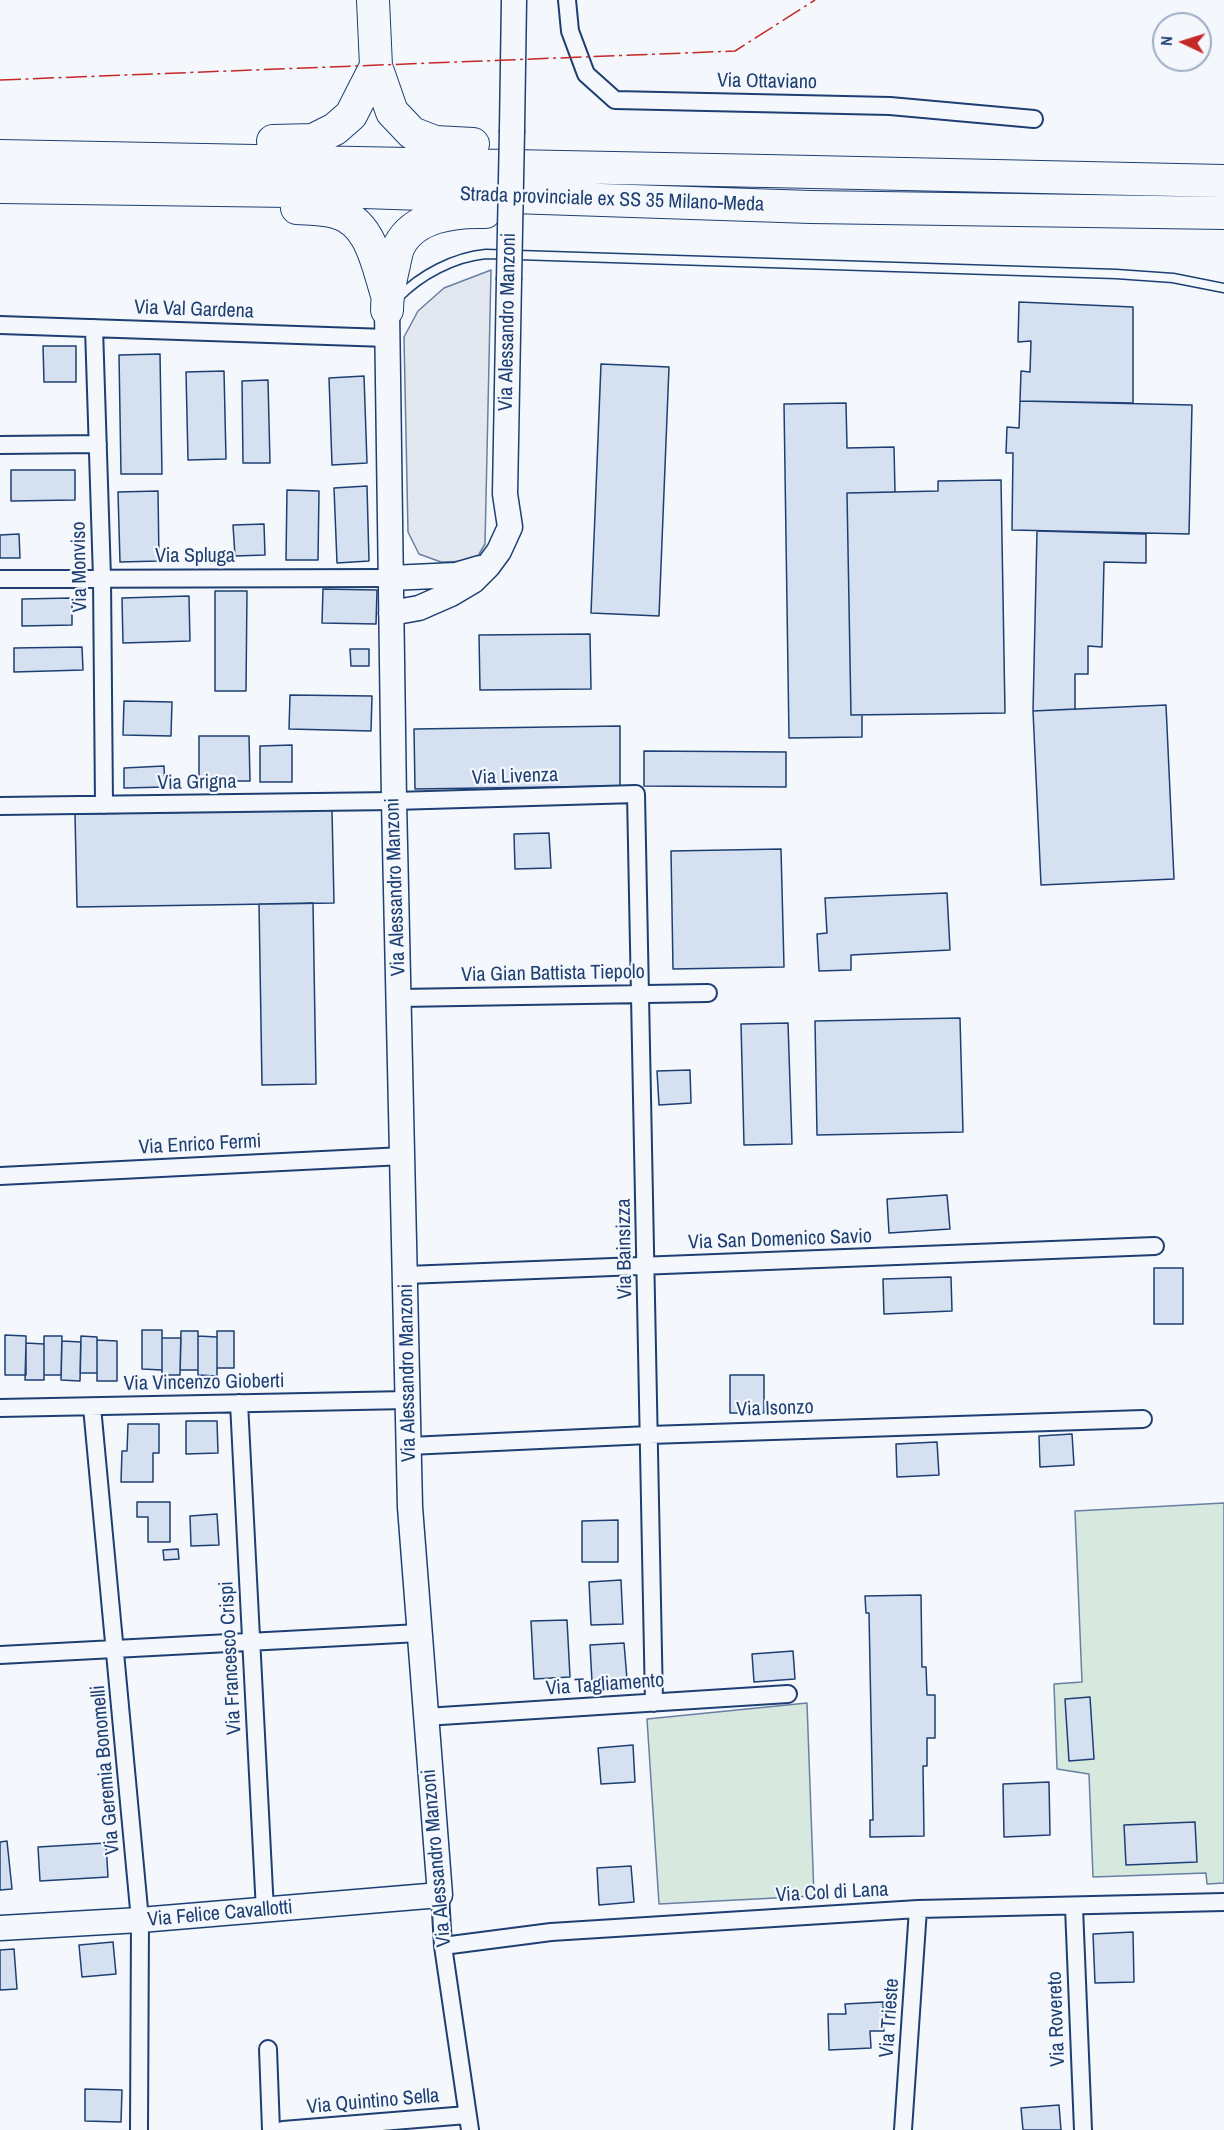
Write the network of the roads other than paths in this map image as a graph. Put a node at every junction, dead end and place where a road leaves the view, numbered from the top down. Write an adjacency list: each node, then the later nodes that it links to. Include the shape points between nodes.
1 (373, 0): 4 (highway)
2 (514, 0): 20 (street, Via Alessandro Manzoni, bridge, via 505,494 510,527)
3 (567, 0): 5 (street, Via Ottaviano, via 570,31 586,75 615,100 890,106)
4 (376, 66): 7 (highway, via 351,115 313,140 191,143); 8 (highway, via 392,112 412,133 435,142 550,150)
5 (1034, 119)
6 (0, 156): 7 (highway, Strada provinciale ex SS 35 Milano-Meda)
7 (162, 158): 8 (highway, Strada provinciale ex SS 35 Milano-Meda)
8 (574, 165): 9 (highway, Strada provinciale ex SS 35 Milano-Meda)
9 (1224, 181)
10 (0, 187): 11 (highway, Strada provinciale ex SS 35 Milano-Meda)
11 (216, 189): 12 (highway, Strada provinciale ex SS 35 Milano-Meda); 15 (highway, via 252,205 324,210 353,220 370,243)
12 (606, 199): 13 (highway, Strada provinciale ex SS 35 Milano-Meda, via 811,207); 15 (highway, via 564,215 480,212 426,220 413,228 398,247)
13 (1224, 213)
14 (1224, 288): 15 (lane, via 1173,278 1116,274 486,254 443,266 404,291)
15 (387, 314): 17 (street, Via Val Gardena); 22 (street, Via Alessandro Manzoni)
16 (0, 325): 17 (street, Via Val Gardena)
17 (94, 328): 18 (street, Via Monviso)
18 (98, 444): 19 (street); 21 (street, Via Monviso)
19 (0, 446)
20 (488, 566): 22 (street, via 456,575); 24 (street, Via Alessandro Manzoni, via 451,594 419,608)
21 (102, 578): 22 (street, Via Spluga); 23 (street, Via Spluga); 27 (street, Via Monviso)
22 (391, 578): 24 (street, Via Alessandro Manzoni)
23 (0, 579)
24 (391, 613): 26 (street, Via Alessandro Manzoni)
25 (636, 794): 26 (street, Via Livenza); 29 (street, Via Bainsizza)
26 (394, 801): 27 (street, Via Grigna); 31 (street, Via Alessandro Manzoni)
27 (104, 805): 28 (street, Via Grigna)
28 (0, 806)
29 (639, 993): 30 (street, Via Gian Battista Tiepolo); 31 (street, Via Gian Battista Tiepolo); 35 (street, Via Bainsizza)
30 (708, 993)
31 (399, 998): 32 (street, Via Alessandro Manzoni)
32 (403, 1156): 33 (street, Via Enrico Fermi); 36 (street, Via Alessandro Manzoni)
33 (0, 1176)
34 (1155, 1246): 35 (street, Via San Domenico Savio)
35 (646, 1266): 36 (street, Via San Domenico Savio); 42 (street, Via Bainsizza)
36 (406, 1275): 37 (street, Via Alessandro Manzoni)
37 (408, 1400): 38 (street, Via Vincenzo Gioberti); 43 (street, Via Alessandro Manzoni)
38 (239, 1402): 39 (street, Via Vincenzo Gioberti); 45 (street, Via Francesco Crispi)
39 (92, 1407): 40 (street, Via Vincenzo Gioberti); 46 (street, Via Geremia Bonomelli)
40 (0, 1408)
41 (1143, 1419): 42 (street, Via Isonzo)
42 (649, 1435): 43 (street, Via Isonzo); 49 (street, Via Bainsizza)
43 (409, 1446): 44 (street, Via Alessandro Manzoni)
44 (419, 1633): 45 (street); 50 (street, Via Alessandro Manzoni)
45 (252, 1642): 46 (street); 55 (street, Via Francesco Crispi)
46 (116, 1647): 47 (street); 56 (street, Via Geremia Bonomelli)
47 (0, 1655)
48 (788, 1694): 49 (street, Via Tagliamento)
49 (654, 1703): 50 (street, Via Tagliamento)
50 (425, 1717): 51 (street, Via Alessandro Manzoni)
51 (440, 1895): 55 (street, Via Felice Cavallotti); 58 (street, Via Alessandro Manzoni)
52 (1224, 1902): 53 (street, Via Col di Lana)
53 (1074, 1907): 54 (street, Via Col di Lana); 65 (street, Via Rovereto)
54 (918, 1909): 58 (street, Via Col di Lana, via 551,1932); 64 (street, Via Trieste)
55 (265, 1911): 56 (street, Via Felice Cavallotti)
56 (140, 1920): 57 (street, Via Felice Cavallotti); 61 (street, Via Geremia Bonomelli)
57 (0, 1928)
58 (443, 1946): 60 (street, Via Alessandro Manzoni)
59 (268, 2049): 62 (street)
60 (469, 2123): 63 (street, Via Quintino Sella)
61 (139, 2130)
62 (272, 2130)
63 (283, 2130)
64 (903, 2130)
65 (1083, 2130)

